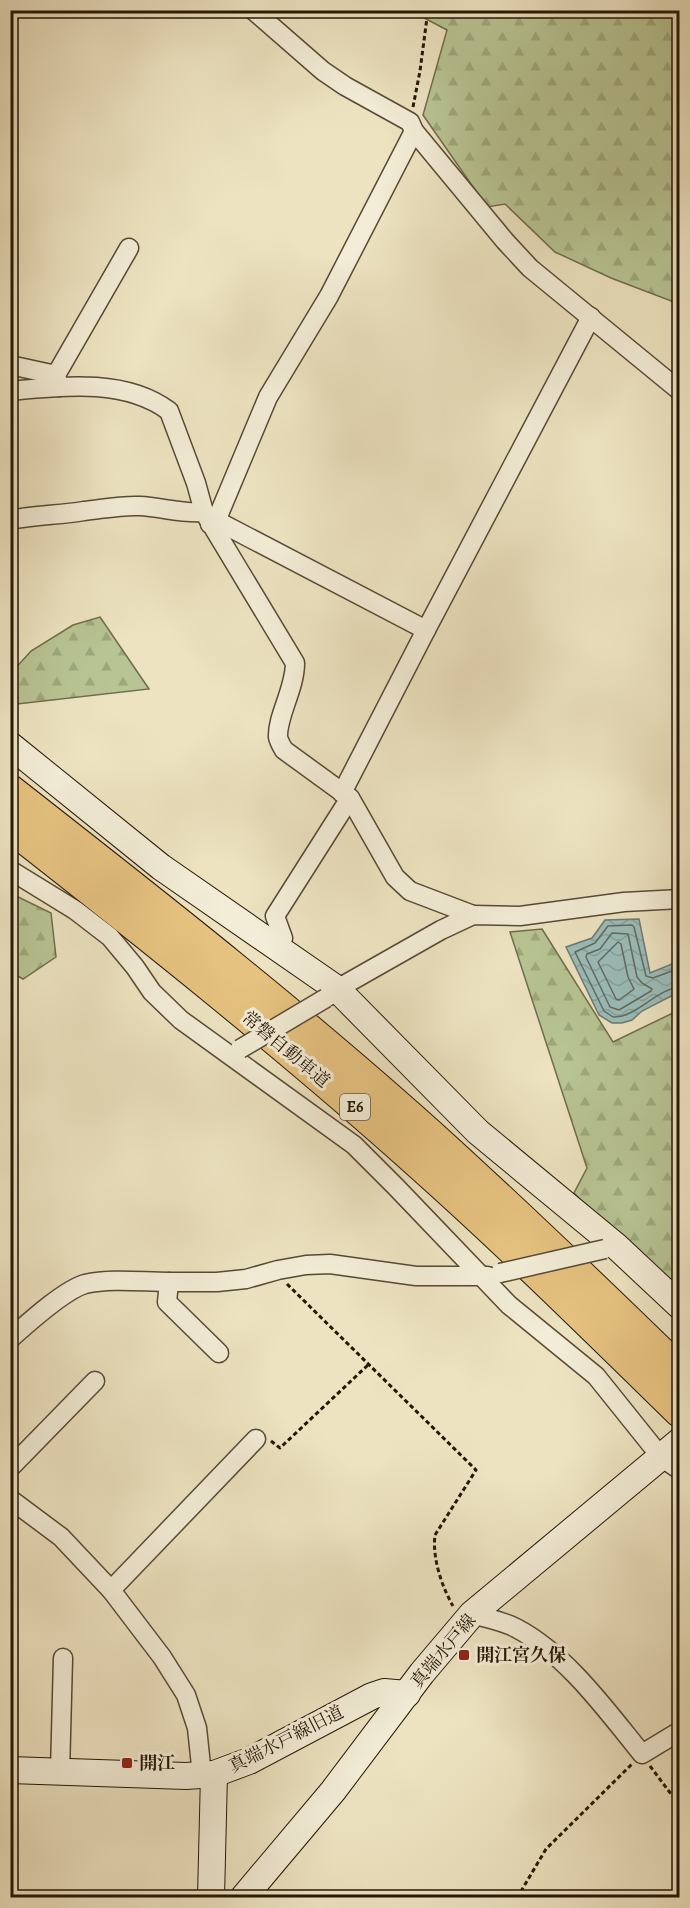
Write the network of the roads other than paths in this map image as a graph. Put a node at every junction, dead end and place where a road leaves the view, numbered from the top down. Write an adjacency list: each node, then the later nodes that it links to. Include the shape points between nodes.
1 (253, 10): 2 (street, via 323,71)
2 (412, 126): 4 (street, via 504,241 530,268); 9 (street, via 328,296 268,397 219,514)
3 (129, 248): 6 (street)
4 (591, 317): 8 (street); 11 (street)
5 (10, 365): 6 (street)
6 (58, 381): 7 (street); 9 (street, via 117,389 169,411)
7 (10, 391)
8 (680, 391)
9 (207, 518): 10 (street, via 120,506); 11 (street); 14 (street, via 295,663 278,740 284,750)
10 (10, 520)
11 (426, 630): 14 (street)
12 (10, 745): 19 (street, via 161,867)
13 (10, 791): 28 (highway, 常磐自動車道 / E6, via 210,949 442,1146)
14 (346, 795): 18 (street, via 395,877 410,891); 19 (street, via 275,915 282,938)
15 (10, 826): 30 (highway, 常磐自動車道 / E6, via 195,972 416,1160 550,1283)
16 (10, 870): 21 (street, via 110,937 152,992 181,1020)
17 (680, 899): 18 (street, via 520,916)
18 (473, 915): 20 (street)
19 (277, 948): 20 (street)
20 (331, 994): 21 (street, bridge); 22 (street, via 478,1132)
21 (235, 1053): 23 (street, via 354,1146)
22 (610, 1247): 23 (street, bridge); 25 (street)
23 (491, 1275): 24 (street, via 416,1276 330,1264 274,1271 246,1280); 32 (street, via 508,1305 596,1376)
24 (169, 1282): 26 (street, via 84,1284); 27 (street, via 167,1302)
25 (680, 1306)
26 (10, 1339)
27 (219, 1353)
28 (680, 1372)
29 (95, 1381): 33 (street)
30 (680, 1411)
31 (256, 1439): 35 (street)
32 (675, 1452): 36 (street, 真端水戸線)
33 (10, 1468)
34 (10, 1499): 35 (street, via 61,1537)
35 (111, 1590): 42 (street, via 186,1695)
36 (468, 1618): 38 (street, 真端水戸線); 39 (street, via 513,1626 534,1638 587,1685 642,1754)
37 (63, 1658): 41 (street)
38 (407, 1694): 42 (street, 真端水戸線旧道, via 384,1692 372,1696 249,1761); 44 (street, 真端水戸線, via 333,1791)
39 (680, 1731)
40 (10, 1770): 41 (street)
41 (60, 1773): 42 (street)
42 (208, 1775): 43 (street, 真端水戸線旧道)
43 (211, 1898)
44 (243, 1898)

